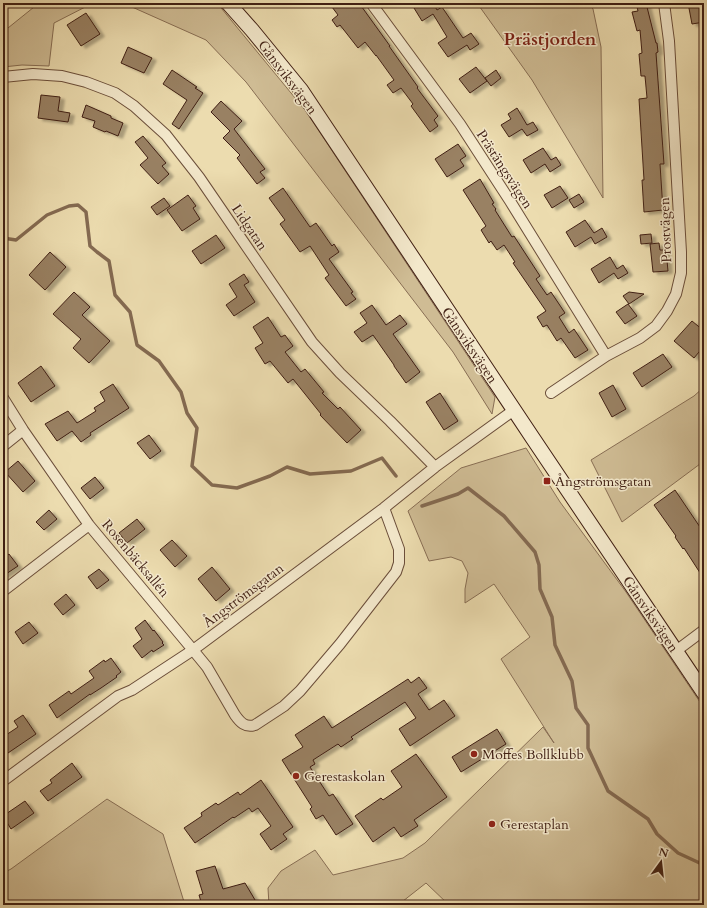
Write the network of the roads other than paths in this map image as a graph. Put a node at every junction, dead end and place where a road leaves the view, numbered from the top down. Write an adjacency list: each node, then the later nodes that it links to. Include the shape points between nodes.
1 (228, 3): 8 (main road, Gånsviksvägen, via 301,90)
2 (371, 3): 5 (street, Prästängsvägen, via 460,124)
3 (664, 3): 5 (street, Prostvägen, via 674,106 681,273 676,294 656,326 640,338)
4 (3, 77): 11 (street, Lidgatan, via 33,74 62,76 116,93 134,106 166,135 199,177 312,342)
5 (606, 356): 6 (street, Prostvägen)
6 (551, 393)
7 (3, 398): 9 (street, Rosenbäcksallén)
8 (514, 410): 11 (street, Ångströmsgatan); 17 (main road, Gånsviksvägen)
9 (23, 430): 10 (street); 13 (street, Rosenbäcksallén)
10 (3, 446)
11 (435, 467): 12 (street, Ångströmsgatan)
12 (384, 508): 16 (street, Ångströmsgatan); 16 (street, Rosenbäcksallén, via 399,549 396,572 340,644 284,706 255,725 245,725)
13 (89, 524): 14 (street); 16 (street, Rosenbäcksallén)
14 (3, 591)
15 (704, 630): 17 (street)
16 (193, 650): 19 (street, Ångströmsgatan, via 132,690 118,696)
17 (676, 651): 18 (main road, Gånsviksvägen)
18 (704, 693)
19 (3, 781)

